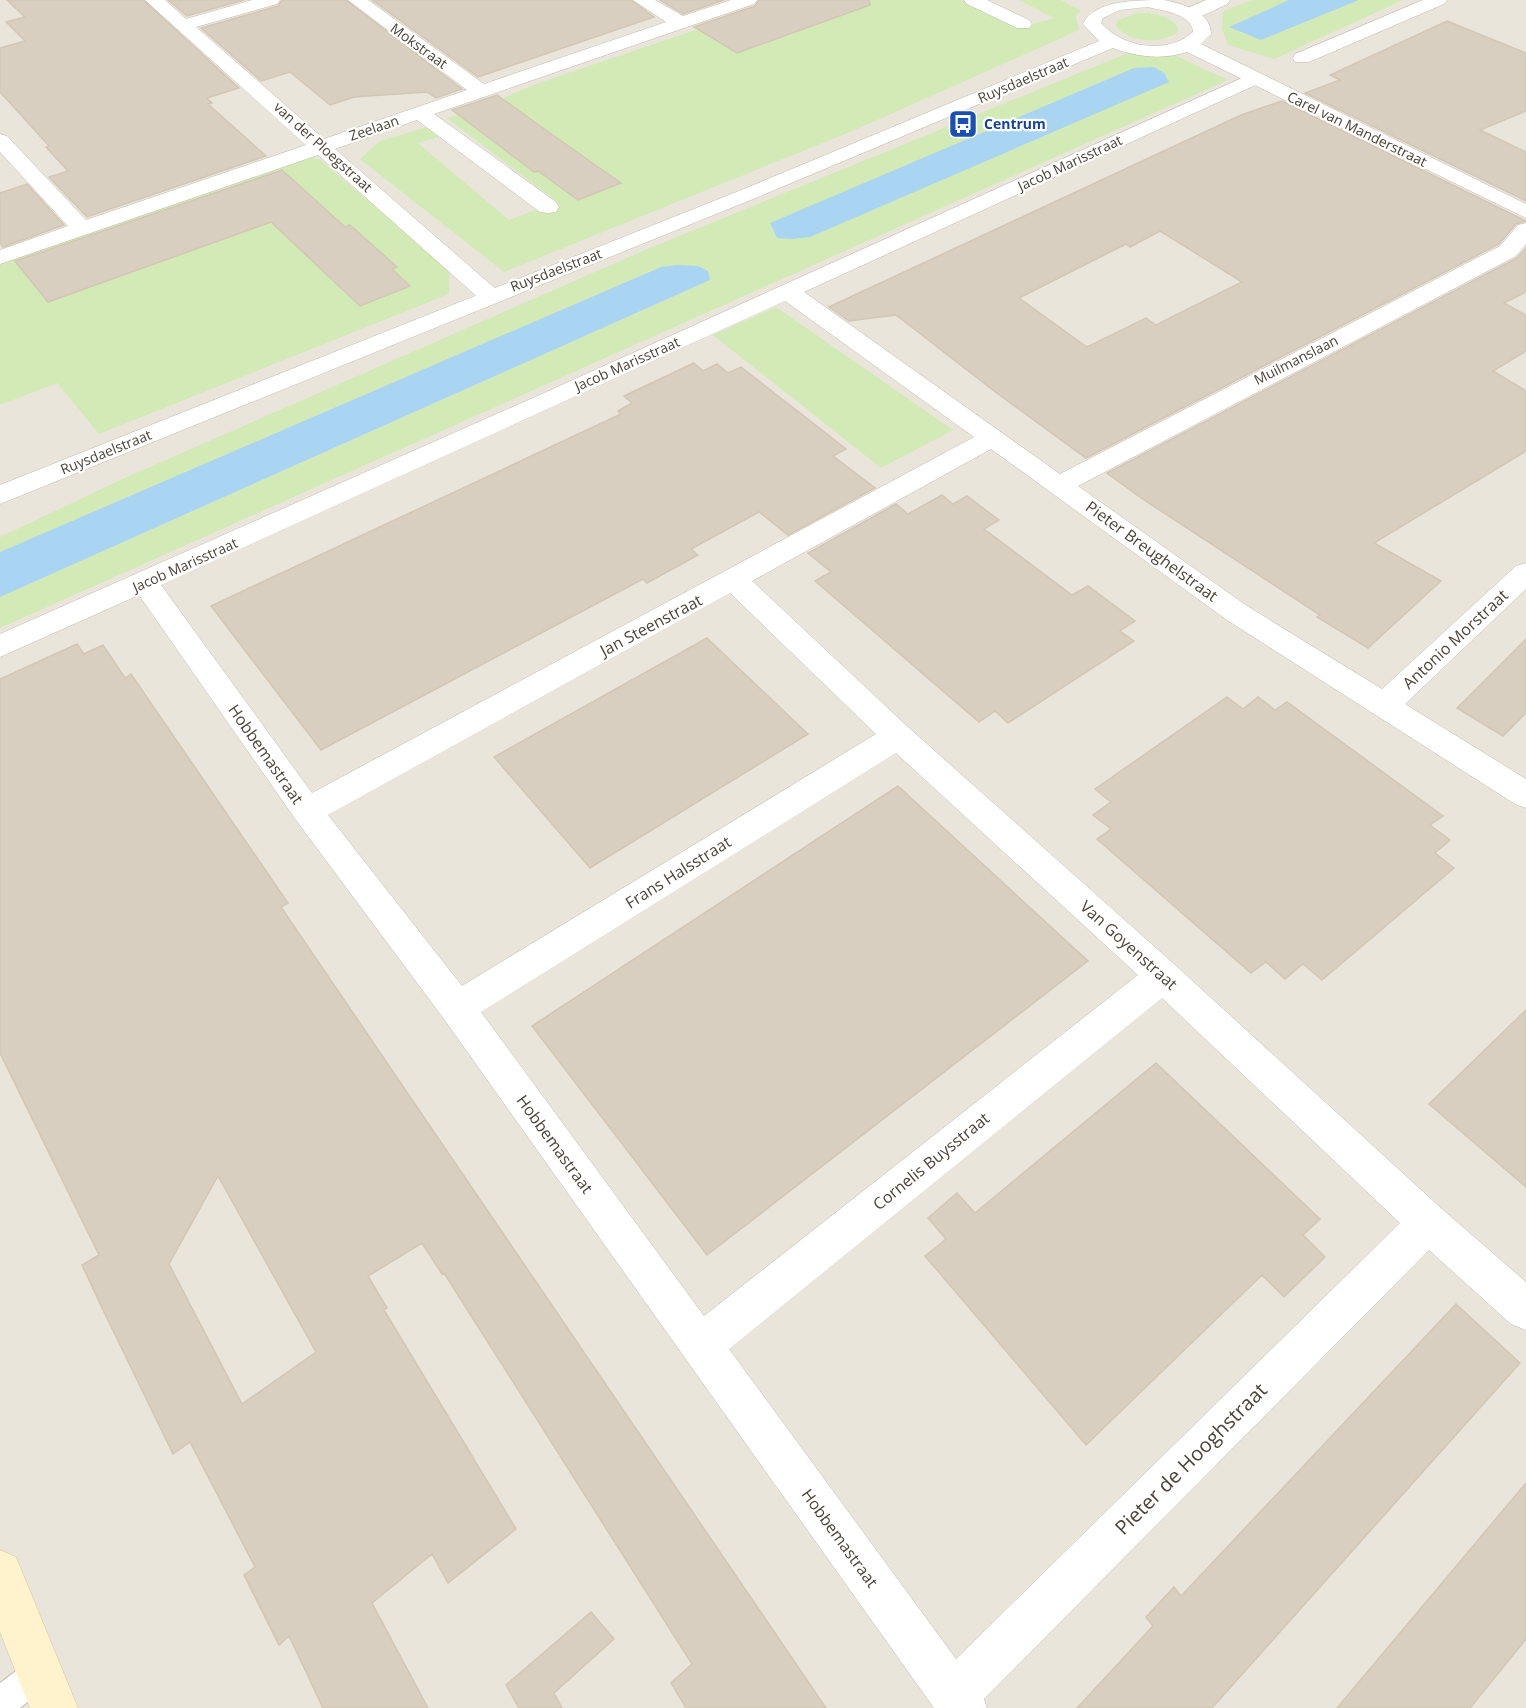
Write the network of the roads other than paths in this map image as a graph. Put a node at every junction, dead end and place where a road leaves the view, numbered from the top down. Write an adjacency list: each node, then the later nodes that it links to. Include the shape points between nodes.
1 (154, 0): 13 (street, van der Ploegstraat)
2 (271, 0): 13 (street)
3 (357, 0): 18 (street, Mokstraat)
4 (642, 0): 11 (street)
5 (748, 0): 11 (street, Zeelaan)
6 (973, 0): 12 (street)
7 (1221, 0): 10 (street)
8 (1438, 0): 16 (street)
9 (1098, 4): 10 (street, via 1147,2); 14 (street, via 1092,24 1098,34)
10 (1189, 14): 15 (street, via 1202,27 1202,34)
11 (681, 23): 18 (street, Zeelaan)
12 (1023, 24)
13 (184, 25): 21 (street, van der Ploegstraat)
14 (1112, 42): 15 (street, via 1143,50); 28 (street, Ruysdaelstraat, via 751,193)
15 (1188, 45): 17 (street, Carel van Manderstraat)
16 (1302, 58)
17 (1253, 79): 23 (street, Carel van Manderstraat); 27 (street, Jacob Marisstraat)
18 (482, 92): 19 (street, Zeelaan)
19 (420, 113): 21 (street, Zeelaan); 22 (street)
20 (0, 140): 24 (street)
21 (322, 146): 24 (street, Zeelaan); 28 (street, van der Ploegstraat)
22 (548, 207)
23 (1526, 212)
24 (82, 229): 26 (street, Zeelaan)
25 (1526, 230): 30 (street, Muilmanslaan, via 1508,251)
26 (0, 257)
27 (788, 292): 29 (street, Pieter Breughelstraat); 34 (street, Jacob Marisstraat)
28 (490, 296): 31 (street, Ruysdaelstraat)
29 (994, 437): 30 (street, Pieter Breughelstraat); 33 (street, Jan Steenstraat)
30 (1060, 485): 36 (street, Pieter Breughelstraat, via 1237,613)
31 (0, 495)
32 (1526, 573): 36 (street, Antonio Morstraat)
33 (734, 580): 37 (street, Van Goyenstraat); 39 (street, Jan Steenstraat)
34 (145, 583): 35 (street, Jacob Marisstraat); 39 (street, Hobbemastraat)
35 (0, 646)
36 (1384, 705): 38 (street, Pieter Breughelstraat)
37 (898, 736): 40 (street, Van Goyenstraat); 41 (street, Frans Halsstraat)
38 (1526, 795)
39 (307, 811): 41 (street, Hobbemastraat)
40 (1163, 976): 42 (street, Van Goyenstraat); 44 (street, Cornelis Buysstraat)
41 (457, 1008): 44 (street, Hobbemastraat)
42 (1428, 1223): 43 (street, Van Goyenstraat); 47 (street, Pieter de Hooghstraat)
43 (1526, 1309)
44 (700, 1346): 47 (street, Hobbemastraat)
45 (0, 1573): 46 (main road)
46 (46, 1691): 48 (lane)
47 (958, 1701)
48 (0, 1703)

